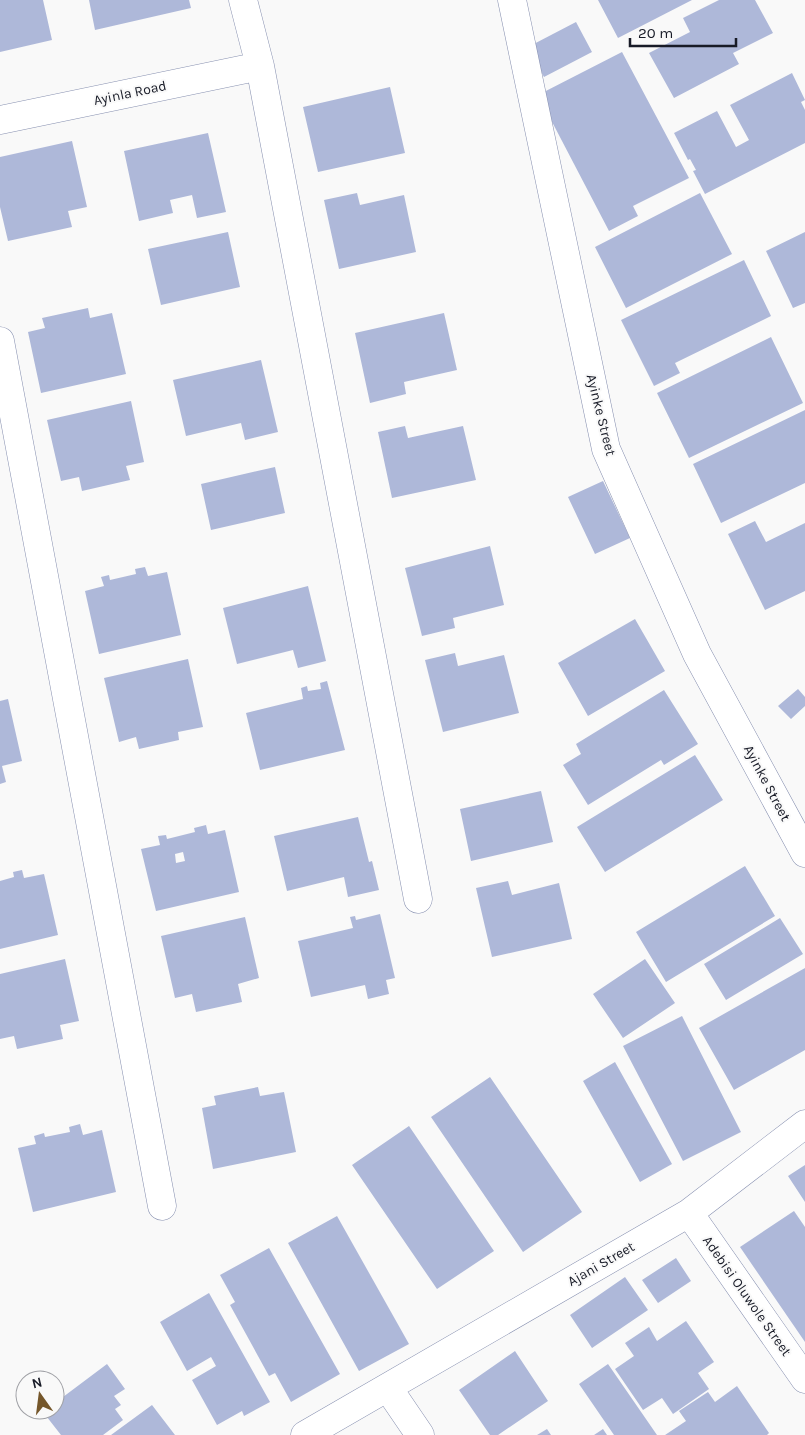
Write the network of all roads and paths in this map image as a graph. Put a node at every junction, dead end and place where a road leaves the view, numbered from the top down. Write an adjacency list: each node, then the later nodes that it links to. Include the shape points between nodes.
1 (243, 0): 3 (street)
2 (512, 0): 6 (street, Ayinke Street, via 606,449 697,654)
3 (260, 66): 4 (street, Ayinla Road); 7 (street)
4 (0, 120)
5 (0, 341): 9 (street)
6 (805, 853)
7 (418, 899)
8 (805, 1124): 10 (street, Ajani Street)
9 (162, 1206)
10 (689, 1212): 11 (street, Adebisi Oluwole Street); 12 (street, Ajani Street)
11 (805, 1379)
12 (388, 1388): 13 (street, Ajani Street); 14 (street)
13 (305, 1435)
14 (420, 1435)

